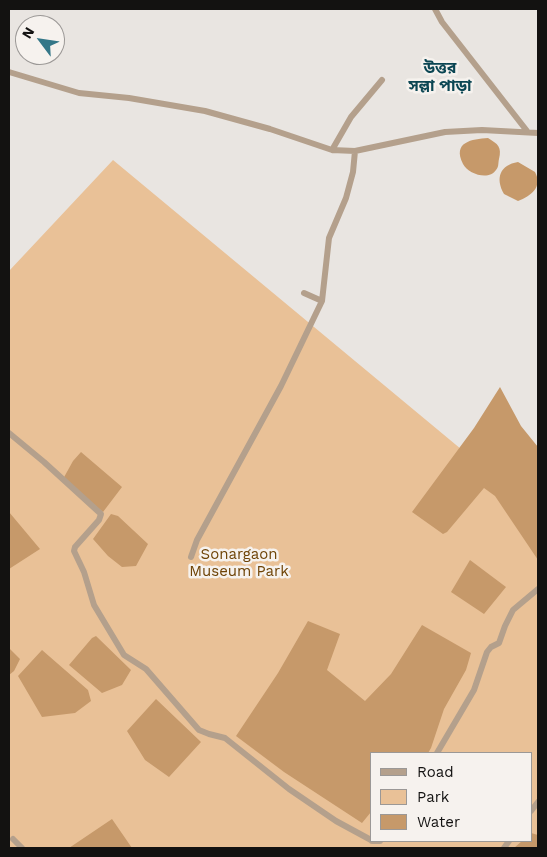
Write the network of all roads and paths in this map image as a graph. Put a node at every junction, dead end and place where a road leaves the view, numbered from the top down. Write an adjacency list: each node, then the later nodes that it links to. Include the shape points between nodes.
1 (435, 9): 4 (street)
2 (9, 72): 6 (street, via 79,93 205,111)
3 (382, 80): 6 (street, via 351,117)
4 (527, 131): 5 (street); 7 (street, via 446,132)
5 (538, 132)
6 (332, 150): 7 (street)
7 (355, 151): 9 (street, via 346,198 329,238)
8 (304, 293): 9 (street)
9 (322, 301): 11 (street, via 281,386 197,540)
10 (9, 433): 15 (street, via 101,514 74,551 94,605 124,655 146,669 199,730 225,738 289,789)
11 (192, 557)
12 (538, 589): 13 (street, via 513,610 499,643 487,652 474,690)
13 (438, 752)
14 (14, 839): 16 (street)
15 (370, 839)
16 (22, 848)

